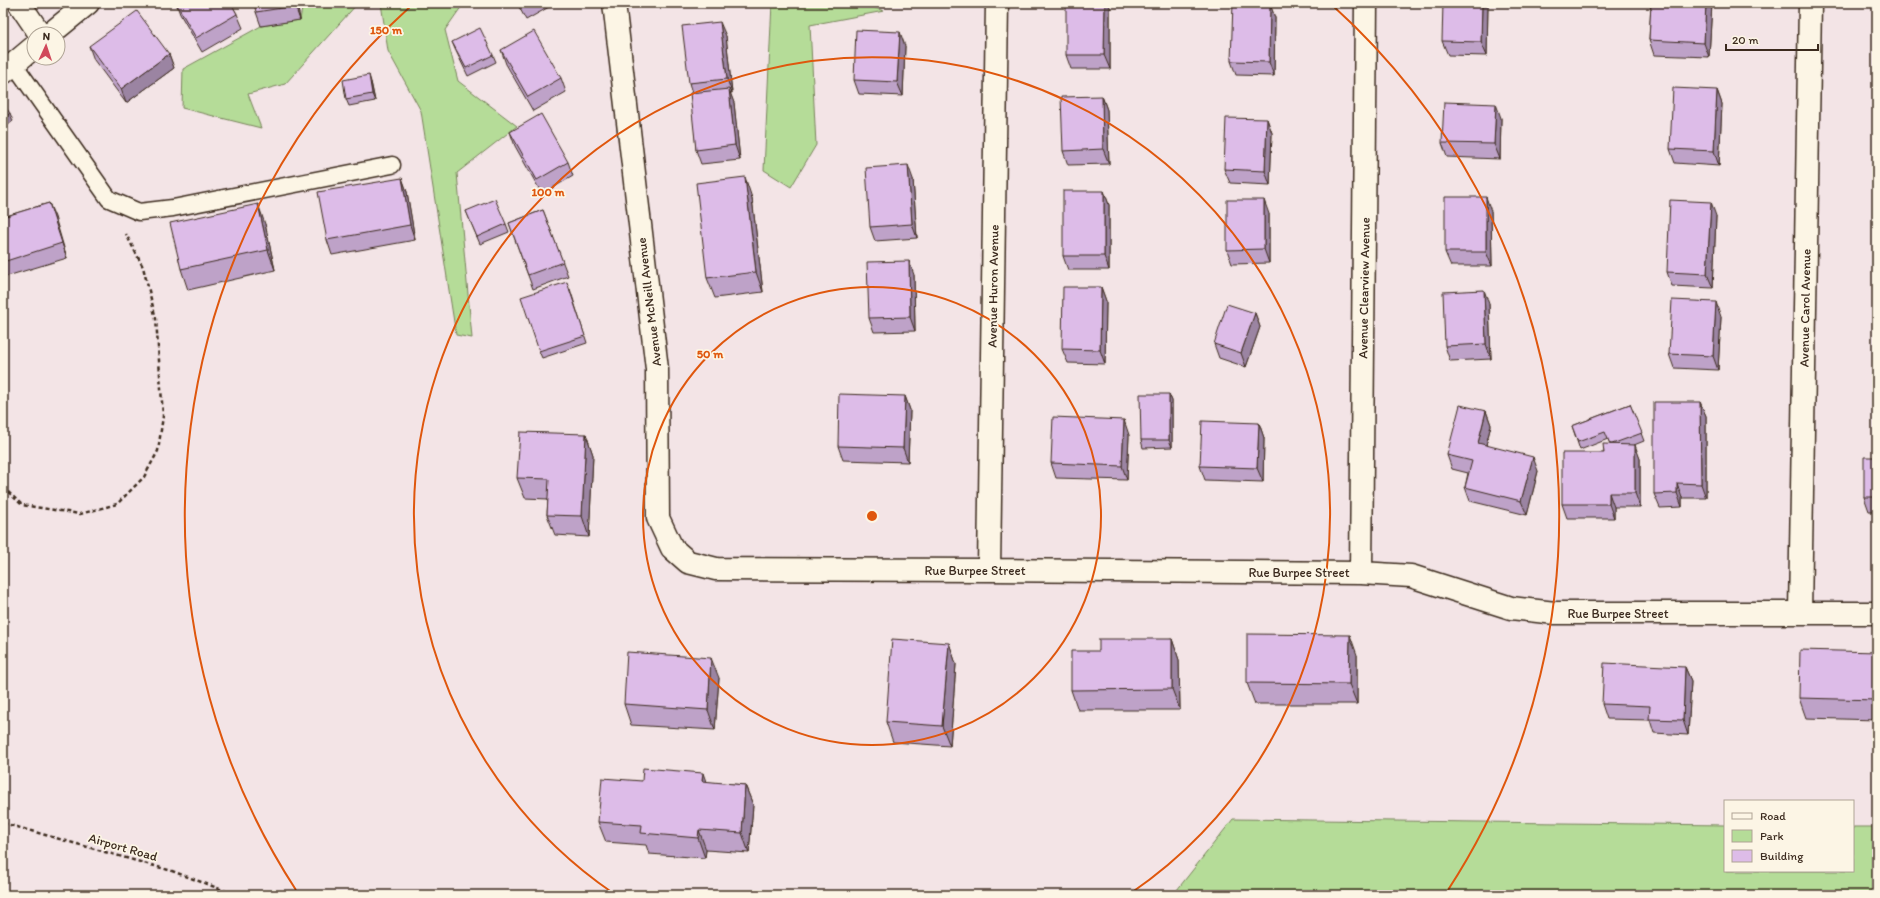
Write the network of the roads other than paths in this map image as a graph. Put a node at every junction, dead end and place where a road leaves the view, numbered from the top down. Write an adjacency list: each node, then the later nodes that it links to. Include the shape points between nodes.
1 (19, 3): 7 (street)
2 (88, 3): 8 (street)
3 (614, 3): 12 (street, Avenue McNeill Avenue, via 657,369 658,518 672,548 688,562)
4 (997, 3): 13 (street, Avenue Huron Avenue)
5 (1366, 3): 14 (street, Avenue Clearview Avenue)
6 (1810, 3): 15 (street, Avenue Carol Avenue)
7 (35, 26)
8 (60, 26)
9 (26, 55): 10 (street)
10 (9, 69): 11 (lane, via 109,200 139,212 173,208)
11 (392, 165)
12 (716, 570): 13 (street, Rue Burpee Street)
13 (989, 570): 14 (street, Rue Burpee Street)
14 (1361, 573): 15 (street, Rue Burpee Street, via 1411,576 1511,608 1556,614)
15 (1800, 612): 16 (street, Rue Burpee Street)
16 (1877, 613)

